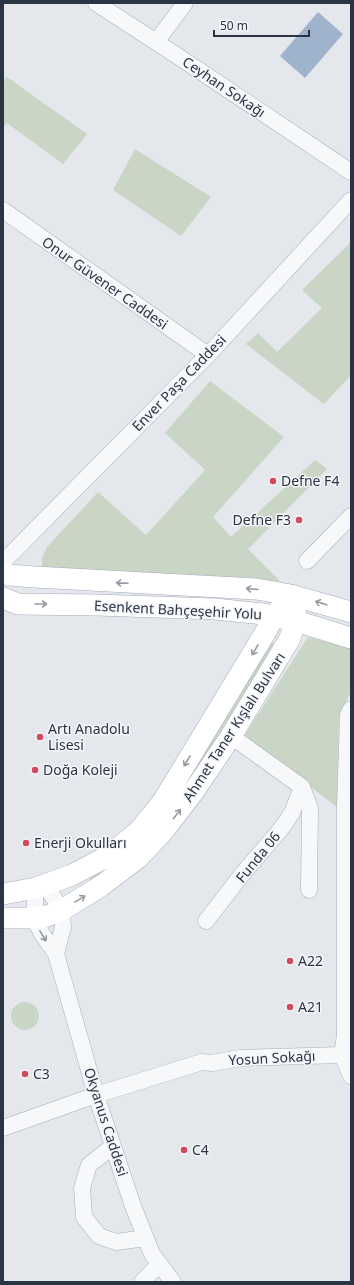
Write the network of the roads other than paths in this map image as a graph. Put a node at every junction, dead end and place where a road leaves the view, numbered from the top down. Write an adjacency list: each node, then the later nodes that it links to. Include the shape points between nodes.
1 (96, 3): 3 (street, Ceyhan Sokağı)
2 (185, 3): 3 (street)
3 (156, 42): 4 (street, Ceyhan Sokağı)
4 (351, 172)
5 (351, 200): 7 (street, Enver Paşa Caddesi)
6 (3, 210): 7 (street, Onur Güvener Caddesi)
7 (208, 355): 10 (street, Enver Paşa Caddesi)
8 (351, 516): 9 (street)
9 (307, 561)
10 (3, 562)
11 (3, 572): 12 (main road, Esenkent Bahçeşehir Yolu, one-way to 11, via 256,589 35,578)
12 (291, 595): 14 (main road, Esenkent Bahçeşehir Yolu, one-way to 12); 15 (main road, Ahmet Taner Kışlalı Bulvarı); 16 (main road)
13 (8, 603): 15 (main road, Esenkent Bahçeşehir Yolu, one-way to 15, via 215,609)
14 (351, 612)
15 (274, 616): 16 (main road, Esenkent Bahçeşehir Yolu); 22 (main road, Ahmet Taner Kışlalı Bulvarı, one-way to 22, via 162,803 138,832 108,856 72,875)
16 (296, 621): 17 (main road, Esenkent Bahçeşehir Yolu); 19 (main road, Ahmet Taner Kışlalı Bulvarı, via 290,640)
17 (351, 638)
18 (351, 709): 21 (street, via 348,715 345,807)
19 (231, 736): 20 (street); 25 (main road, Ahmet Taner Kışlalı Bulvarı, one-way to 19, via 102,886 138,858 165,829 194,791)
20 (302, 787): 23 (street, via 310,808); 28 (street, Funda 06, via 292,813 281,829)
21 (348, 870): 30 (street, via 345,1035)
22 (41, 887): 24 (main road, Ahmet Taner Kışlalı Bulvarı); 25 (street); 27 (street)
23 (308, 890)
24 (3, 894)
25 (62, 910): 27 (main road, Ahmet Taner Kışlalı Bulvarı); 29 (street, via 63,927)
26 (3, 918): 27 (main road, Ahmet Taner Kışlalı Bulvarı)
27 (34, 918): 29 (street, one-way to 29)
28 (206, 922)
29 (56, 954): 32 (street, Okyanus Caddesi)
30 (342, 1055): 31 (street); 32 (street, Yosun Sokağı, via 240,1058 212,1063 202,1062)
31 (351, 1076)
32 (96, 1095): 33 (street, Yosun Sokağı); 34 (street, Okyanus Caddesi)
33 (3, 1128)
34 (113, 1146): 35 (street, Okyanus Caddesi); 35 (street, via 89,1165 82,1188 84,1217 99,1236 116,1242)
35 (146, 1238): 36 (street, Okyanus Caddesi)
36 (159, 1264): 37 (street); 38 (street, Okyanus Caddesi)
37 (142, 1282)
38 (173, 1282)

